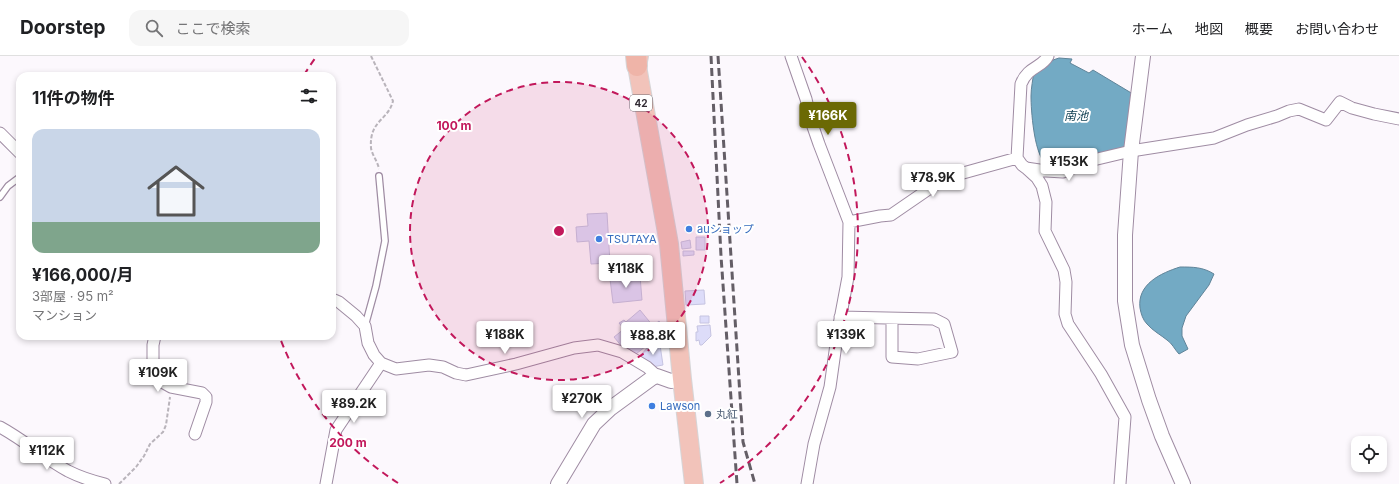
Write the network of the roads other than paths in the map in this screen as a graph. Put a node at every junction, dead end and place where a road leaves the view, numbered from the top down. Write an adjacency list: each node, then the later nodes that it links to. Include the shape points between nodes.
1 (791, 56): 14 (street, via 800,77 819,144)
2 (1048, 56): 9 (street, via 1024,77)
3 (1143, 56): 8 (street)
4 (635, 59): 22 (highway, 42, via 669,244)
5 (1399, 119): 8 (street, via 1352,108 1340,102 1326,120 1299,109 1214,138)
6 (0, 133): 7 (street)
7 (16, 149)
8 (1130, 151): 10 (street, via 1089,161 1063,172); 31 (street, via 1125,235 1125,301 1132,345 1162,436)
9 (1017, 158): 10 (street); 14 (street, via 939,182 891,215)
10 (1026, 168): 30 (street, via 1042,186 1046,202 1045,231 1064,270 1065,314 1068,324 1101,374 1125,417)
11 (379, 176): 18 (lane, via 385,241)
12 (16, 180): 13 (lane)
13 (0, 197)
14 (849, 222): 16 (street, via 848,277)
15 (336, 302): 18 (street)
16 (840, 317): 17 (street); 29 (street, via 830,387 814,444)
17 (892, 319): 17 (street, via 934,320 944,324 952,352 918,359 892,357)
18 (365, 326): 20 (street, via 368,343)
19 (154, 340): 24 (street, via 155,378 171,387 206,396)
20 (381, 363): 21 (street, via 396,369 429,365 466,375 574,348 598,345 622,352); 26 (street, via 336,430)
21 (657, 376): 22 (street, via 671,381); 27 (street, via 611,408 594,424)
22 (682, 379): 28 (highway, 42)
23 (0, 427): 25 (street, via 67,470)
24 (195, 434)
25 (105, 484)
26 (326, 484)
27 (558, 484)
28 (694, 484)
29 (807, 484)
30 (1120, 484)
31 (1183, 484)

